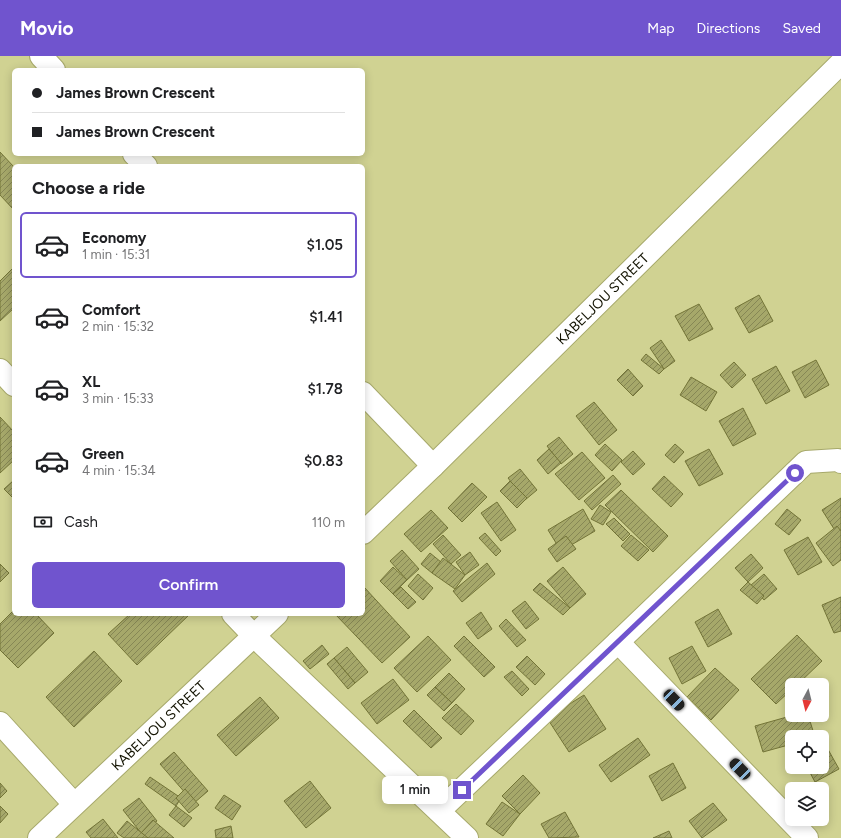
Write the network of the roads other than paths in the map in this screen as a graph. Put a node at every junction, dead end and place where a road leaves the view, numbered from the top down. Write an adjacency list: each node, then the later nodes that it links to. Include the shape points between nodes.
1 (41, 56): 3 (street)
2 (841, 63): 10 (street, KABELJOU STREET)
3 (52, 68)
4 (136, 156): 5 (street)
5 (144, 164)
6 (0, 370): 7 (street)
7 (12, 383)
8 (365, 395): 10 (street)
9 (841, 462): 15 (street, via 806,462)
10 (433, 466): 11 (street, KABELJOU STREET)
11 (365, 531)
12 (235, 616): 14 (street)
13 (275, 616): 14 (street, KABELJOU STREET)
14 (254, 636): 17 (street, KABELJOU STREET); 18 (street)
15 (618, 642): 18 (street); 21 (street)
16 (0, 723): 17 (street)
17 (74, 804): 19 (street, KABELJOU STREET)
18 (439, 811): 20 (street)
19 (39, 838)
20 (467, 838)
21 (807, 838)

